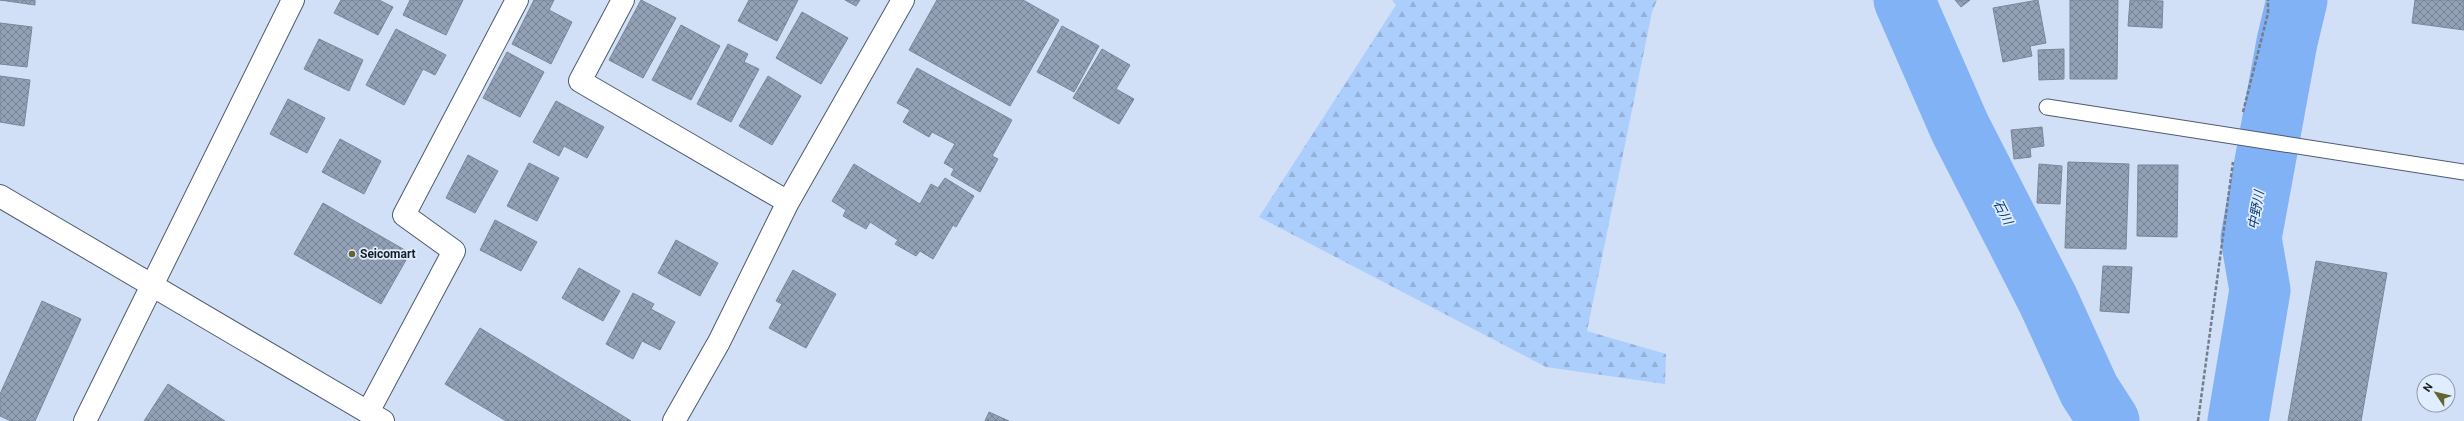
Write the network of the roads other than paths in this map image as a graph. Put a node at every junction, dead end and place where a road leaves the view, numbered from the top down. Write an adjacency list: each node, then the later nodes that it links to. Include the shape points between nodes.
1 (293, 0): 9 (street)
2 (517, 0): 10 (street, via 404,215 454,251)
3 (623, 0): 8 (street, via 580,81)
4 (903, 0): 8 (street)
5 (2047, 107): 6 (lane)
6 (2464, 172)
7 (0, 196): 9 (street)
8 (788, 202): 12 (street, via 719,342)
9 (153, 285): 10 (street); 11 (street)
10 (376, 416)
11 (85, 421)
12 (674, 421)

